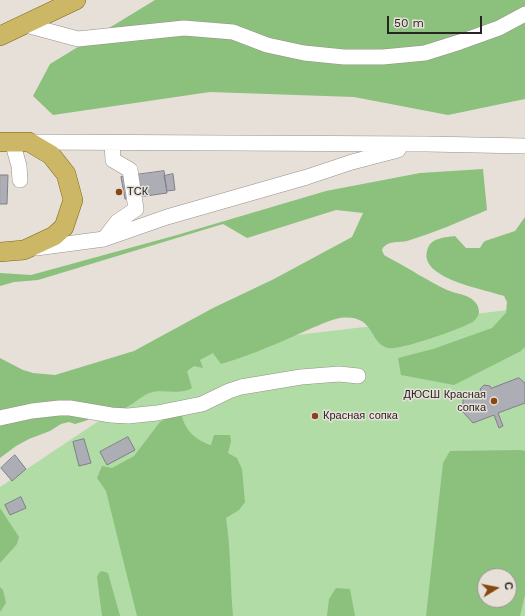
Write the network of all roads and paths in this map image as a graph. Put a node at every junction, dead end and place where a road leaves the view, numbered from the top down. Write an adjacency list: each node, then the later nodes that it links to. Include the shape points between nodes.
1 (76, 0): 3 (main road)
2 (525, 14): 3 (street, via 499,28 425,53 384,57 304,53 233,32 184,28 78,39)
3 (26, 25): 4 (main road)
4 (0, 36)
5 (14, 142): 6 (street); 9 (street); 11 (main road, via 51,155 66,174 72,200 64,227 54,236)
6 (112, 143): 7 (street); 10 (street, via 113,160 130,170 136,209 117,222)
7 (427, 144): 8 (street); 10 (street, via 352,162 167,217)
8 (525, 146)
9 (20, 180)
10 (104, 239): 11 (street)
11 (24, 250): 12 (main road); 13 (street)
12 (0, 252)
13 (0, 256)
14 (358, 376): 15 (street, via 302,376 229,391 202,404 157,413 128,416 64,408)
15 (0, 418)

